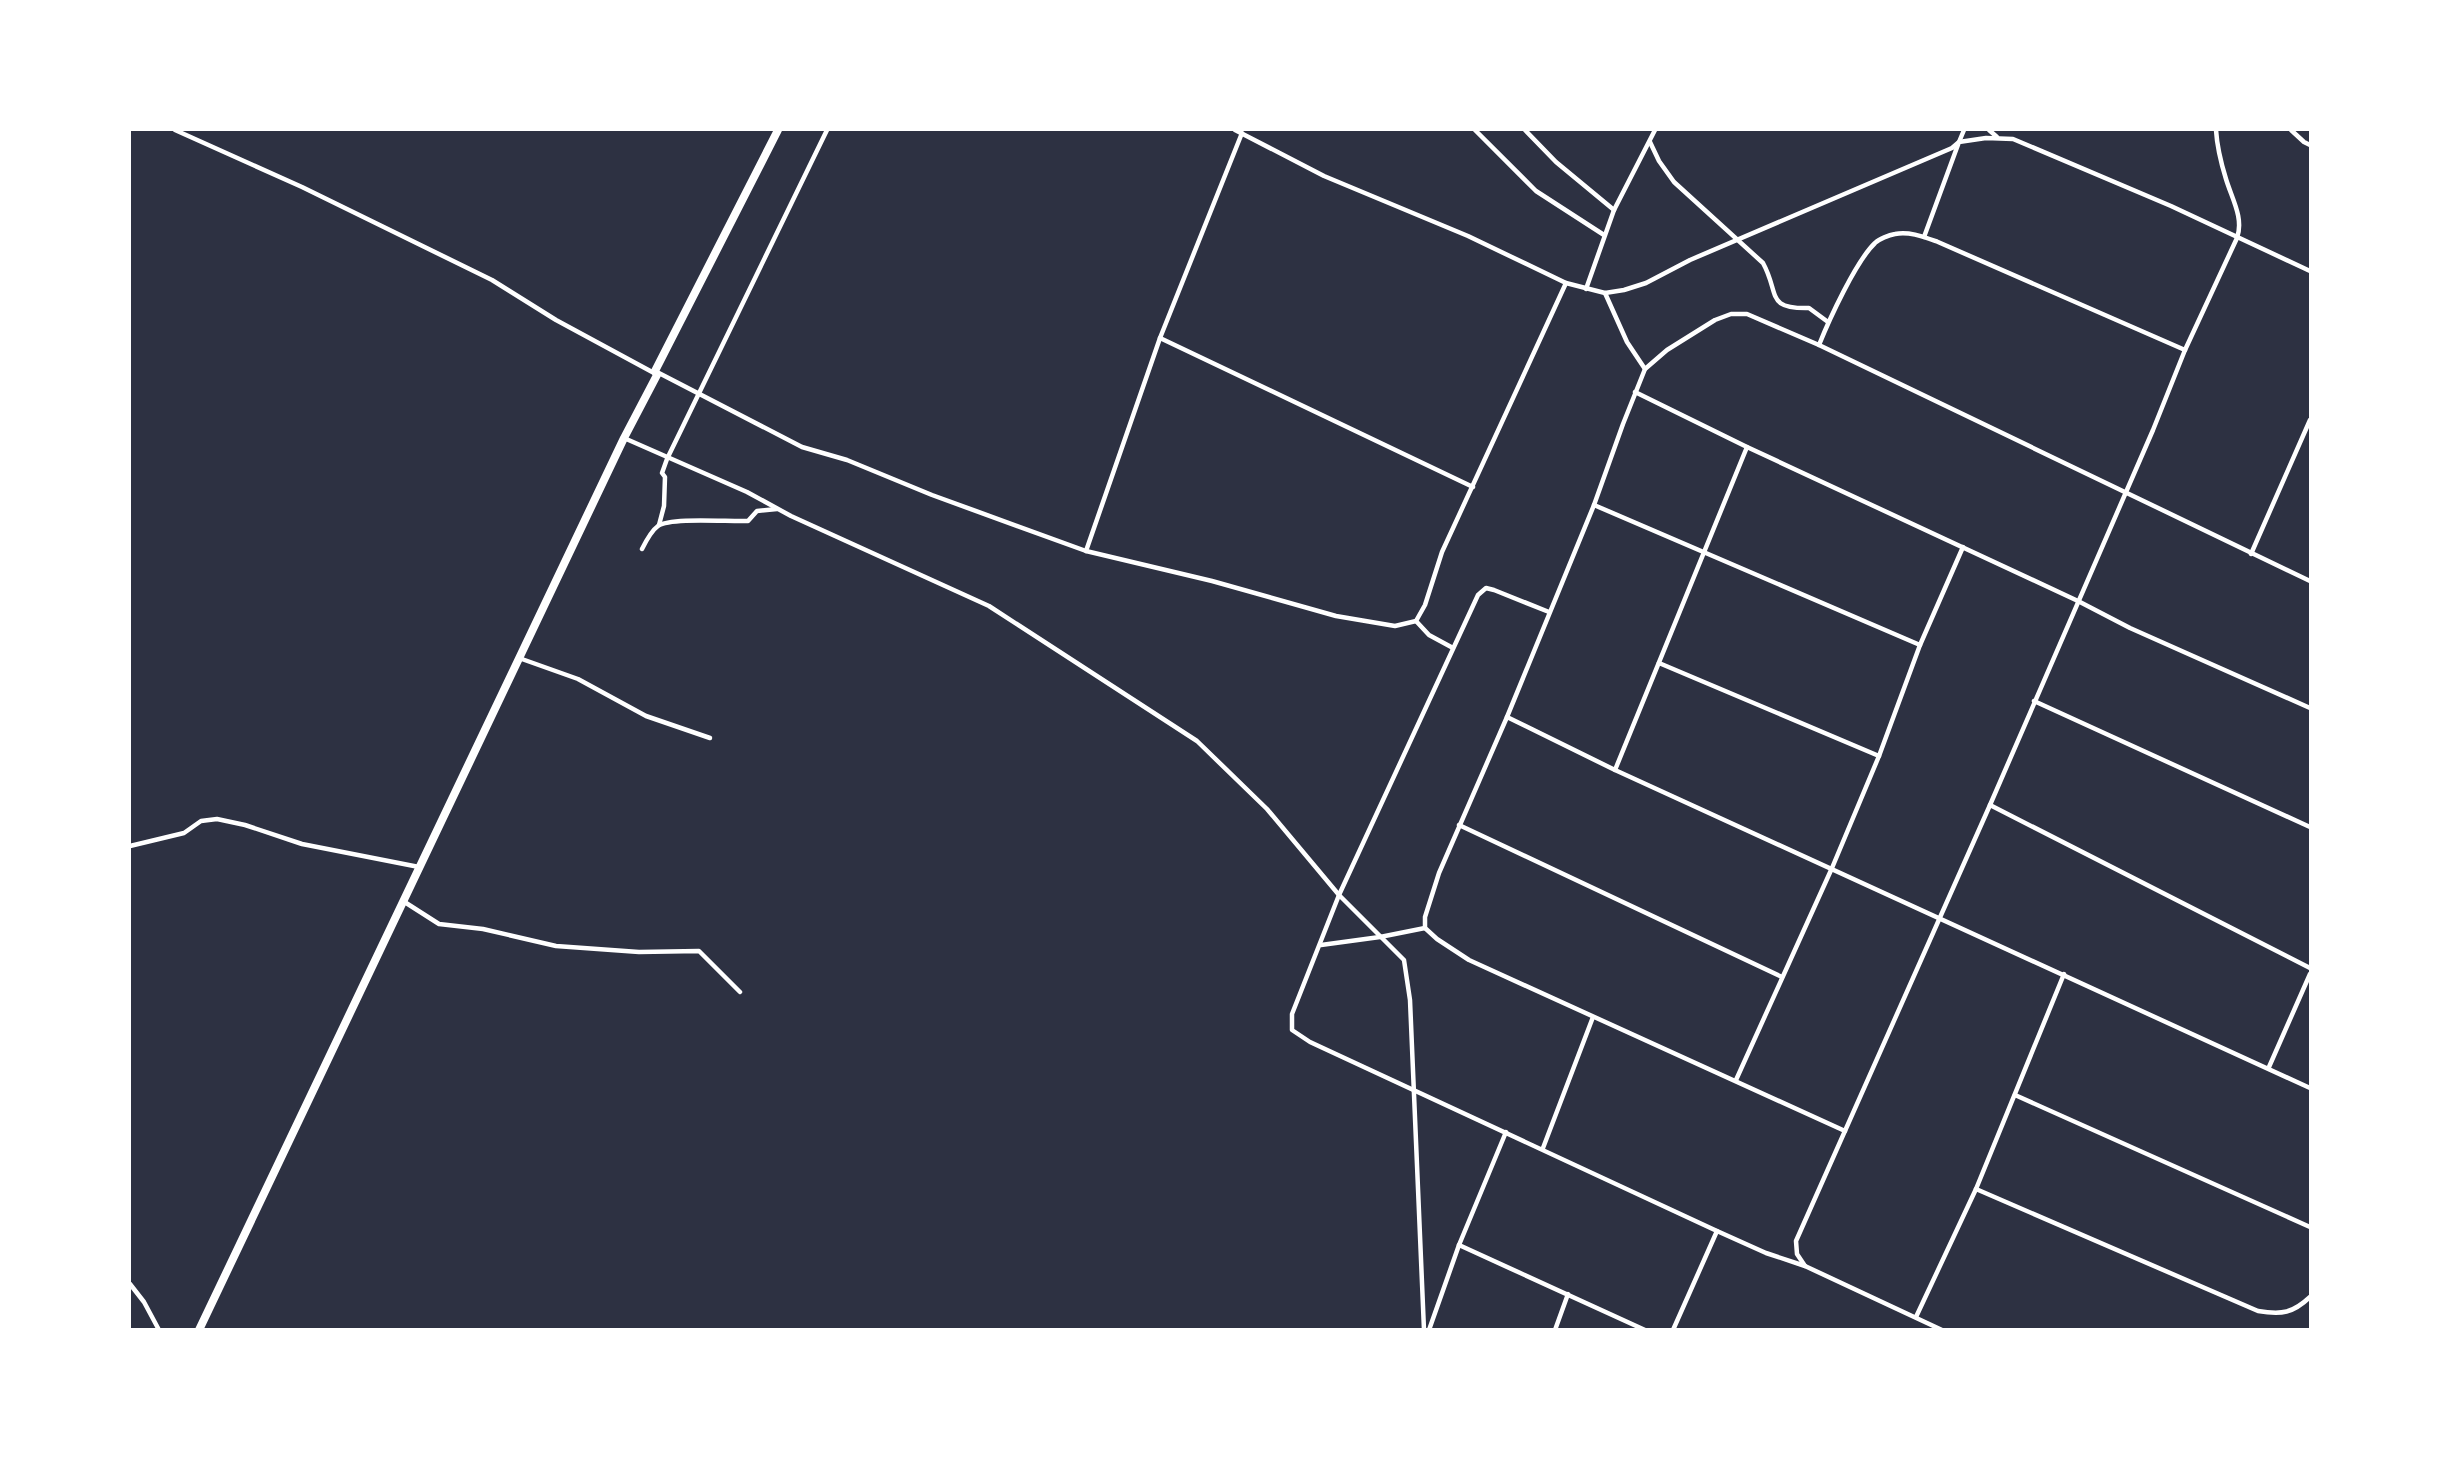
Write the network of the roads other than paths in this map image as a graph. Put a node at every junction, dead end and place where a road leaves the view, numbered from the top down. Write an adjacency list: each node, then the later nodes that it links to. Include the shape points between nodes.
1 (175, 130): 31 (street, via 492,280)
2 (778, 130): 31 (highway)
3 (827, 130): 32 (street)
4 (1235, 130): 12 (street)
5 (1475, 130): 18 (street, via 1536,191)
6 (1525, 130): 17 (street)
7 (1655, 130): 14 (street)
8 (1964, 130): 15 (street)
9 (1989, 130): 13 (street)
10 (2216, 130): 20 (street, via 2239,217)
11 (2291, 130): 16 (street)
12 (1242, 133): 23 (street, via 1324,176); 27 (street)
13 (1997, 137): 15 (street); 20 (street, via 2013,139)
14 (1650, 142): 17 (street); 21 (street, via 1674,182)
15 (1959, 142): 19 (street); 21 (street)
16 (2311, 145)
17 (1614, 210): 18 (street)
18 (1604, 235): 24 (street)
19 (1924, 237): 26 (street, via 1895,233 1876,242); 29 (street)
20 (2237, 238): 22 (street); 29 (street)
21 (1739, 241): 25 (street, via 1646,283); 26 (street, via 1762,262 1778,302 1795,310 1809,309)
22 (2311, 271)
23 (1566, 283): 24 (street); 38 (street)
24 (1586, 289): 25 (street)
25 (1605, 293): 30 (street)
26 (1828, 322): 28 (street)
27 (1160, 338): 38 (street); 45 (street)
28 (1819, 345): 30 (street, via 1747,314 1731,314 1667,350); 39 (street)
29 (2185, 350): 39 (street)
30 (1645, 369): 33 (street)
31 (656, 373): 32 (street); 35 (highway)
32 (698, 391): 37 (street); 45 (street, via 802,447)
33 (1636, 392): 36 (street); 40 (street)
34 (2311, 420): 47 (street)
35 (624, 438): 37 (street); 54 (highway)
36 (1747, 447): 43 (street); 46 (street)
37 (667, 459): 41 (street); 42 (street)
38 (1474, 487): 51 (street, via 1442,552)
39 (2125, 493): 47 (street); 49 (street)
40 (1594, 505): 46 (street); 50 (street)
41 (778, 509): 42 (street, via 757,511 748,521); 68 (street, via 989,606 1197,741 1267,809)
42 (659, 525): 44 (street)
43 (1963, 547): 49 (street); 52 (street)
44 (642, 549)
45 (1086, 551): 51 (street, via 1336,616 1395,626)
46 (1704, 552): 52 (street); 55 (street)
47 (2251, 554): 48 (street)
48 (2311, 582)
49 (2078, 601): 56 (street); 57 (street)
50 (1549, 612): 53 (street, via 1486,589 1478,595); 58 (street)
51 (1416, 621): 53 (street, via 1429,635)
52 (1920, 645): 60 (street)
53 (1453, 648): 68 (street)
54 (519, 658): 59 (street, via 578,678 646,716); 66 (highway)
55 (1658, 663): 60 (street); 61 (street)
56 (2034, 701): 62 (street); 64 (street)
57 (2311, 708)
58 (1507, 717): 61 (street); 63 (street)
59 (710, 738)
60 (1879, 756): 67 (street)
61 (1615, 770): 67 (street)
62 (1990, 805): 70 (street); 74 (street)
63 (1459, 825): 71 (street); 77 (street)
64 (2311, 827)
65 (130, 846): 66 (street, via 217,819 302,844)
66 (419, 867): 69 (highway)
67 (1832, 867): 70 (street); 77 (street)
68 (1339, 895): 72 (street); 73 (street)
69 (402, 900): 78 (street, via 439,924 556,946 699,951); 98 (highway)
70 (1941, 918): 75 (street); 85 (street)
71 (1424, 928): 72 (street); 79 (street, via 1469,960)
72 (1380, 937): 73 (street); 83 (street, via 1404,960)
73 (1321, 945): 83 (street, via 1292,1014 1292,1030)
74 (2311, 968)
75 (2064, 974): 80 (street); 84 (street)
76 (2311, 974): 80 (street)
77 (1782, 977): 81 (street)
78 (740, 992)
79 (1594, 1017): 81 (street); 87 (street)
80 (2269, 1067): 82 (street)
81 (1736, 1080): 85 (street)
82 (2311, 1088)
83 (1415, 1091): 86 (street); 99 (street, via 1418,1221)
84 (2015, 1095): 88 (street); 89 (street)
85 (1846, 1131): 92 (street, via 1796,1241)
86 (1506, 1132): 87 (street); 91 (street)
87 (1543, 1148): 90 (street)
88 (1976, 1189): 95 (street, via 2258,1311 2276,1314 2297,1309); 96 (street)
89 (2311, 1227)
90 (1717, 1231): 92 (street); 102 (street)
91 (1459, 1245): 94 (street); 99 (street)
92 (1805, 1266): 96 (street)
93 (130, 1284): 97 (street)
94 (1567, 1294): 100 (street); 101 (street)
95 (2311, 1297)
96 (1916, 1317): 103 (street)
97 (159, 1329)
98 (199, 1329)
99 (1427, 1329)
100 (1555, 1329)
101 (1645, 1329)
102 (1673, 1329)
103 (1942, 1329)

